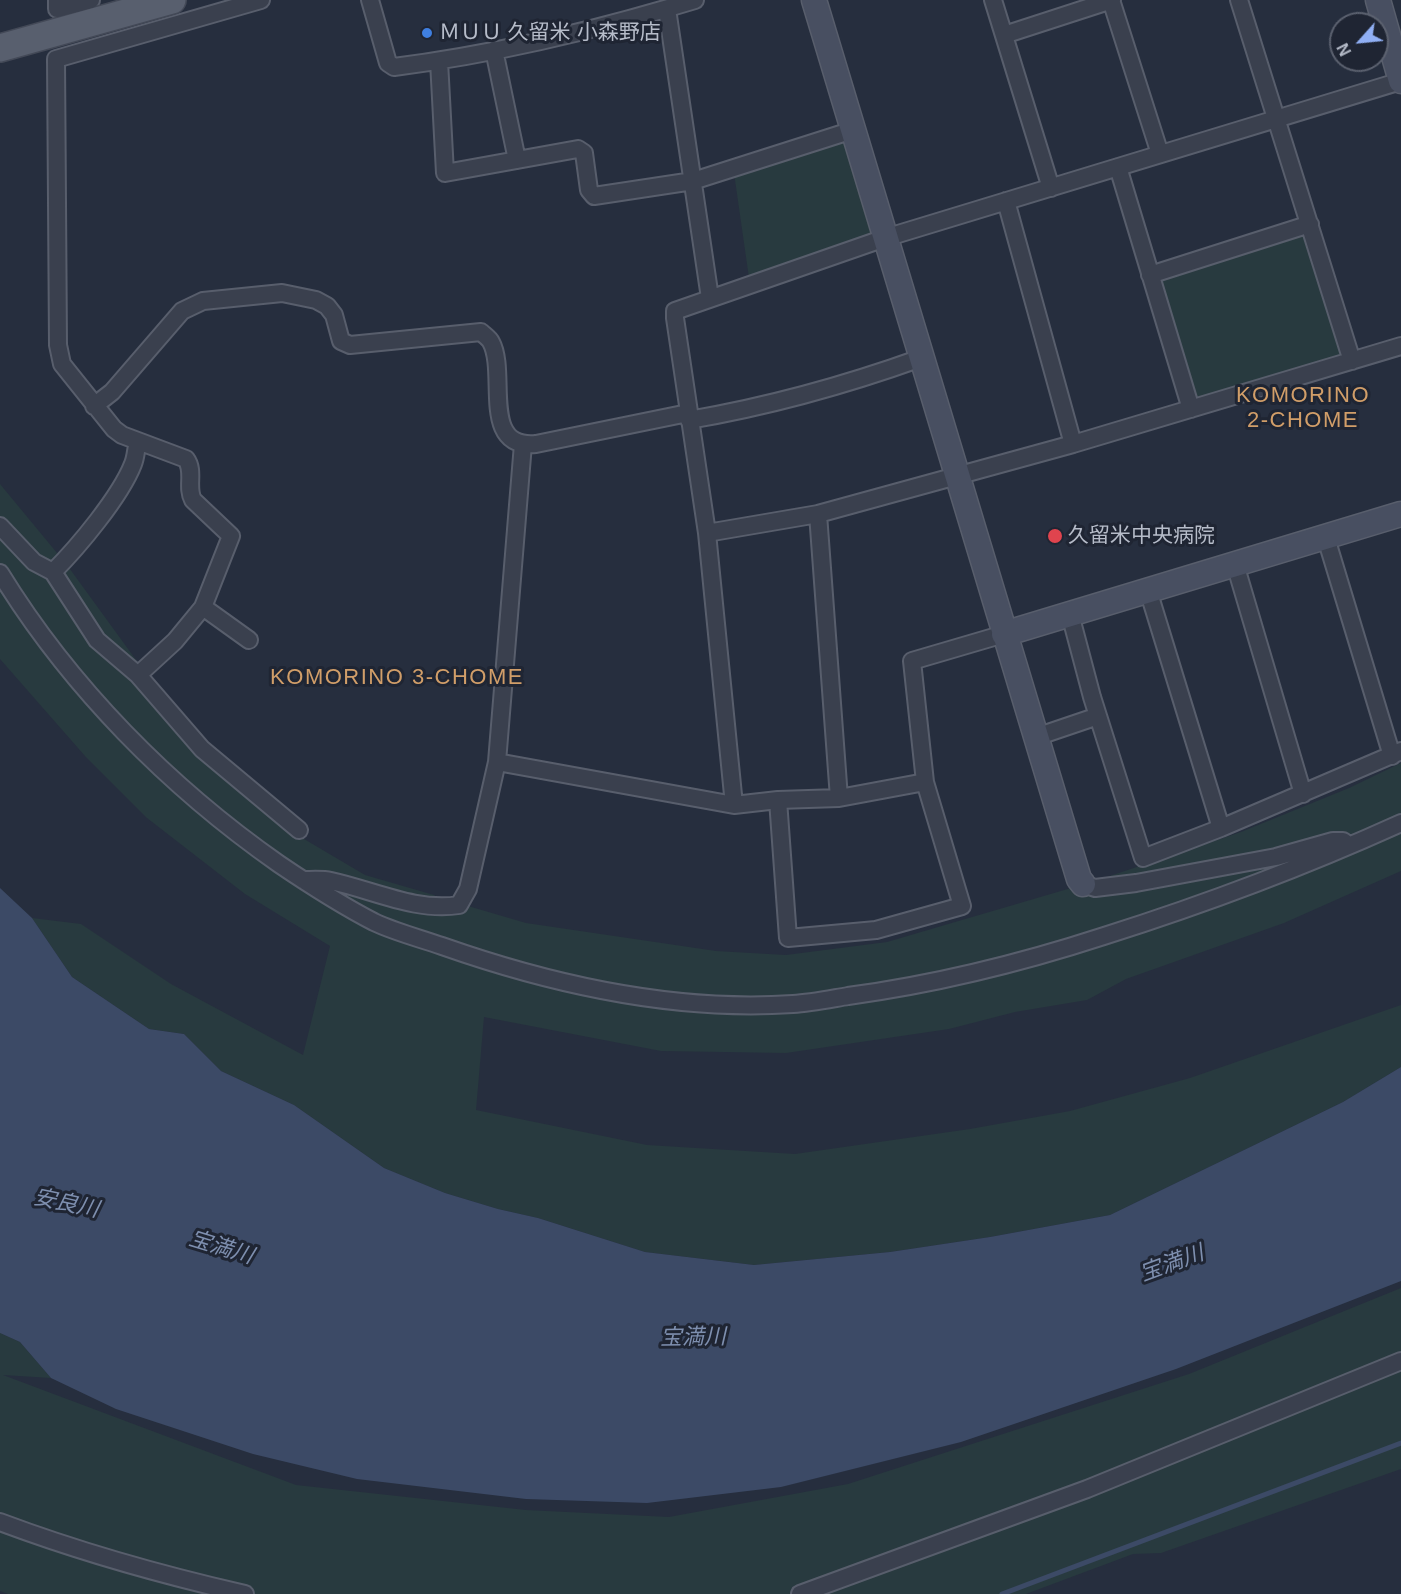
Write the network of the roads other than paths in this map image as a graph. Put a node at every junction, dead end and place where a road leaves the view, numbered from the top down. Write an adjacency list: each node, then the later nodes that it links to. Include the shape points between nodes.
1 (57, 0): 2 (street, via 57,9)
2 (91, 0)
3 (172, 0): 14 (main road)
4 (261, 0): 33 (street, via 56,59 58,345 62,364)
5 (370, 0): 16 (street, via 388,63 394,67)
6 (695, 0): 12 (street)
7 (814, 0): 19 (street)
8 (993, 0): 13 (street)
9 (1112, 0): 13 (street); 20 (street)
10 (1239, 0): 18 (street)
11 (1377, 0): 17 (street)
12 (667, 9): 15 (street); 23 (street)
13 (1004, 35): 24 (street)
14 (0, 48)
15 (494, 50): 16 (street); 21 (street)
16 (439, 61): 21 (street, via 445,173)
17 (1401, 81): 18 (street)
18 (1276, 119): 20 (street); 26 (street)
19 (853, 130): 23 (street); 27 (street)
20 (1160, 154): 22 (street)
21 (517, 160): 23 (street, via 578,149 584,153 589,190 594,196)
22 (1118, 167): 24 (street); 28 (street)
23 (693, 181): 29 (street)
24 (1051, 188): 25 (street)
25 (1006, 201): 27 (street); 38 (street)
26 (1310, 224): 28 (street); 32 (street)
27 (885, 238): 29 (street); 31 (street)
28 (1150, 275): 34 (street)
29 (711, 298): 35 (street, via 675,311)
30 (1401, 346): 32 (street)
31 (921, 358): 35 (street, via 806,396 745,410); 39 (street)
32 (1352, 362): 34 (street)
33 (94, 406): 36 (street, via 114,429); 37 (street, via 112,392 182,310 203,301 282,293 327,306 334,315 341,340 350,345 481,332 490,340 495,355 501,423 506,434)
34 (1191, 409): 38 (street)
35 (689, 417): 37 (street); 43 (street)
36 (138, 441): 46 (street, via 133,463 115,495); 49 (street, via 186,459 190,465 190,495 231,536)
37 (523, 444): 57 (street)
38 (1073, 444): 39 (street)
39 (957, 476): 40 (street); 51 (street)
40 (818, 514): 43 (street); 60 (street)
41 (1401, 514): 44 (street)
42 (0, 525): 46 (street, via 34,562)
43 (707, 533): 62 (street)
44 (1326, 538): 45 (street); 56 (street)
45 (1235, 564): 48 (street); 59 (street)
46 (53, 572): 53 (street, via 97,640)
47 (0, 573): 67 (street, via 54,652 140,747 224,822)
48 (1148, 590): 50 (street); 64 (street)
49 (203, 607): 52 (street); 53 (street, via 175,641)
50 (1070, 614): 51 (street); 54 (street)
51 (1004, 634): 55 (street); 58 (street, via 912,661)
52 (249, 640)
53 (138, 675): 65 (street, via 202,749)
54 (1098, 716): 55 (street); 64 (street, via 1143,858)
55 (1036, 738): 68 (street)
56 (1396, 754): 59 (street)
57 (496, 762): 62 (street); 67 (street, via 468,889 459,905 439,908 329,880)
58 (925, 782): 60 (street); 61 (street, via 962,906 876,930 788,938)
59 (1303, 794): 64 (street)
60 (839, 798): 61 (street)
61 (778, 800): 62 (street)
62 (734, 806)
63 (1401, 823): 66 (street)
64 (1221, 828)
65 (299, 830)
66 (1350, 846): 67 (street, via 1246,888 1056,952 952,980 793,1004 715,1004 646,998 559,981 472,957 378,924); 68 (street, via 1333,841 1276,857 1136,883 1095,888)
67 (302, 880)
68 (1083, 884)
69 (1401, 1361): 72 (street, via 1087,1489)
70 (0, 1522): 71 (street, via 170,1577)
71 (244, 1594)
72 (800, 1594)

